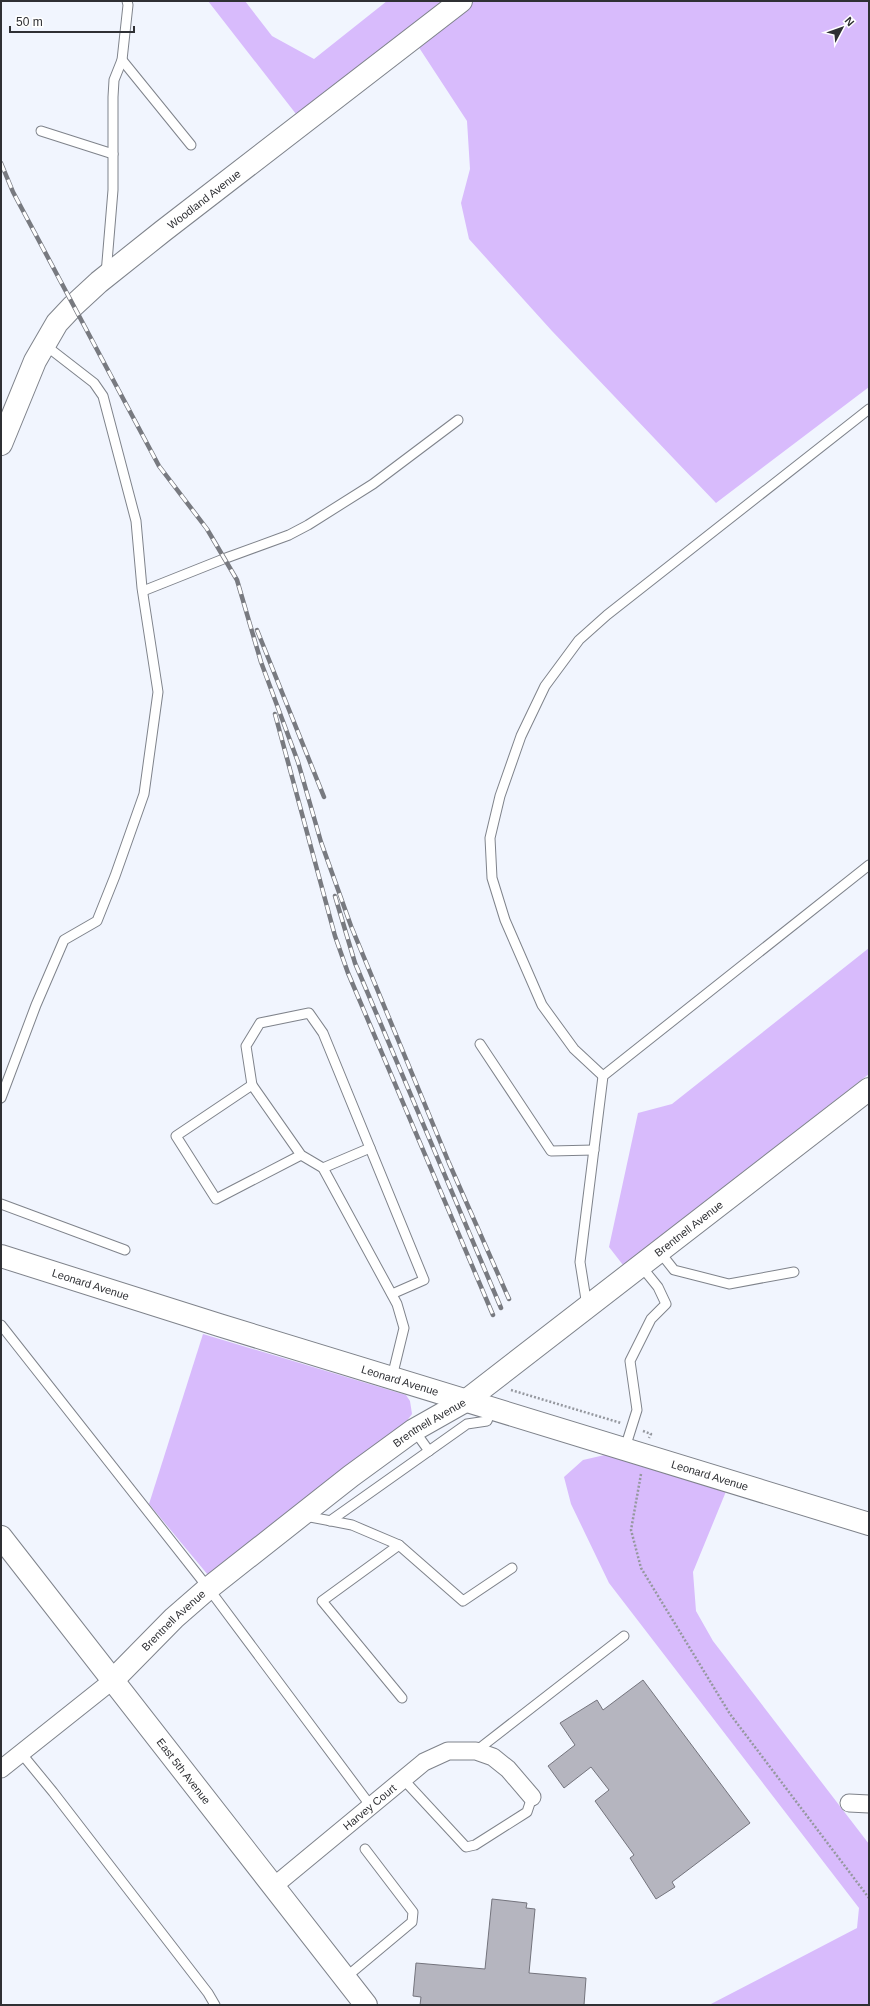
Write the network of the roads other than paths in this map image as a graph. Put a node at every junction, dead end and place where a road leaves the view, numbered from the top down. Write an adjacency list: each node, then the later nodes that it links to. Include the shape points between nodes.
1 (127, 1): 3 (lane)
2 (461, 1): 7 (street, Woodland Avenue)
3 (122, 60): 5 (lane); 6 (lane, via 114,80)
4 (41, 131): 6 (lane)
5 (191, 145)
6 (113, 154): 7 (lane, via 113,190)
7 (105, 277): 8 (street, Woodland Avenue, via 57,323)
8 (45, 345): 11 (street, Woodland Avenue, via 35,361); 12 (lane, via 94,383 103,396 136,521)
9 (869, 409): 15 (lane, via 607,615 579,640 545,686 521,736 500,796 490,838 492,878 505,920 542,1005 574,1049)
10 (458, 420): 12 (lane, via 367,488 295,532)
11 (1, 444)
12 (143, 591): 18 (lane, via 158,692 144,794 115,876 96,920 64,940)
13 (869, 864): 15 (lane)
14 (480, 1044): 20 (lane, via 551,1151)
15 (603, 1076): 20 (lane)
16 (252, 1085): 19 (lane, via 246,1046 260,1023 309,1013 323,1033); 21 (lane); 21 (lane, via 176,1136 216,1199)
17 (869, 1089): 25 (street, Brentnell Avenue)
18 (1, 1098)
19 (370, 1148): 22 (lane); 29 (lane, via 424,1280)
20 (594, 1150): 30 (lane, via 580,1262)
21 (301, 1155): 22 (lane)
22 (323, 1168): 29 (lane)
23 (1, 1204): 24 (lane)
24 (125, 1250)
25 (660, 1251): 27 (street, Brentnell Avenue); 28 (lane, via 674,1270 730,1284)
26 (1, 1256): 32 (street, Leonard Avenue)
27 (641, 1266): 30 (street, Brentnell Avenue); 37 (lane, via 658,1287 666,1304 651,1319 630,1361 637,1410 632,1426)
28 (794, 1272)
29 (392, 1294): 32 (lane, via 404,1328)
30 (587, 1307): 33 (street, Brentnell Avenue)
31 (1, 1325): 44 (lane)
32 (392, 1377): 33 (street, Leonard Avenue)
33 (467, 1400): 34 (street, Leonard Avenue); 35 (street, Brentnell Avenue)
34 (492, 1408): 36 (lane, via 487,1421 467,1424); 37 (street, Leonard Avenue)
35 (414, 1430): 36 (lane); 38 (street, Brentnell Avenue)
36 (429, 1451): 39 (lane)
37 (635, 1451): 40 (street, Leonard Avenue)
38 (302, 1515): 39 (lane); 44 (street, Brentnell Avenue)
39 (330, 1521): 42 (lane, via 352,1525)
40 (869, 1524)
41 (1, 1537): 46 (street, East 5th Avenue)
42 (398, 1545): 43 (lane, via 464,1601); 47 (lane, via 322,1601)
43 (512, 1568)
44 (209, 1589): 46 (street, Brentnell Avenue, via 174,1618); 55 (lane)
45 (624, 1636): 48 (lane)
46 (113, 1680): 49 (street, Brentnell Avenue); 57 (street, East 5th Avenue)
47 (402, 1698)
48 (476, 1751): 51 (street, Harvey Court, via 448,1751 424,1762); 52 (street, Harvey Court, via 492,1757 508,1769)
49 (21, 1753): 50 (street, Brentnell Avenue); 59 (lane)
50 (1, 1768)
51 (403, 1779): 52 (lane, via 466,1847 475,1845 527,1812); 55 (street, Harvey Court)
52 (532, 1797)
53 (849, 1802): 54 (street)
54 (869, 1804)
55 (370, 1805): 57 (street, Harvey Court)
56 (365, 1849): 58 (lane, via 413,1912 412,1922)
57 (274, 1886): 58 (street, East 5th Avenue)
58 (345, 1978): 60 (street, East 5th Avenue)
59 (215, 2005)
60 (366, 2005)

